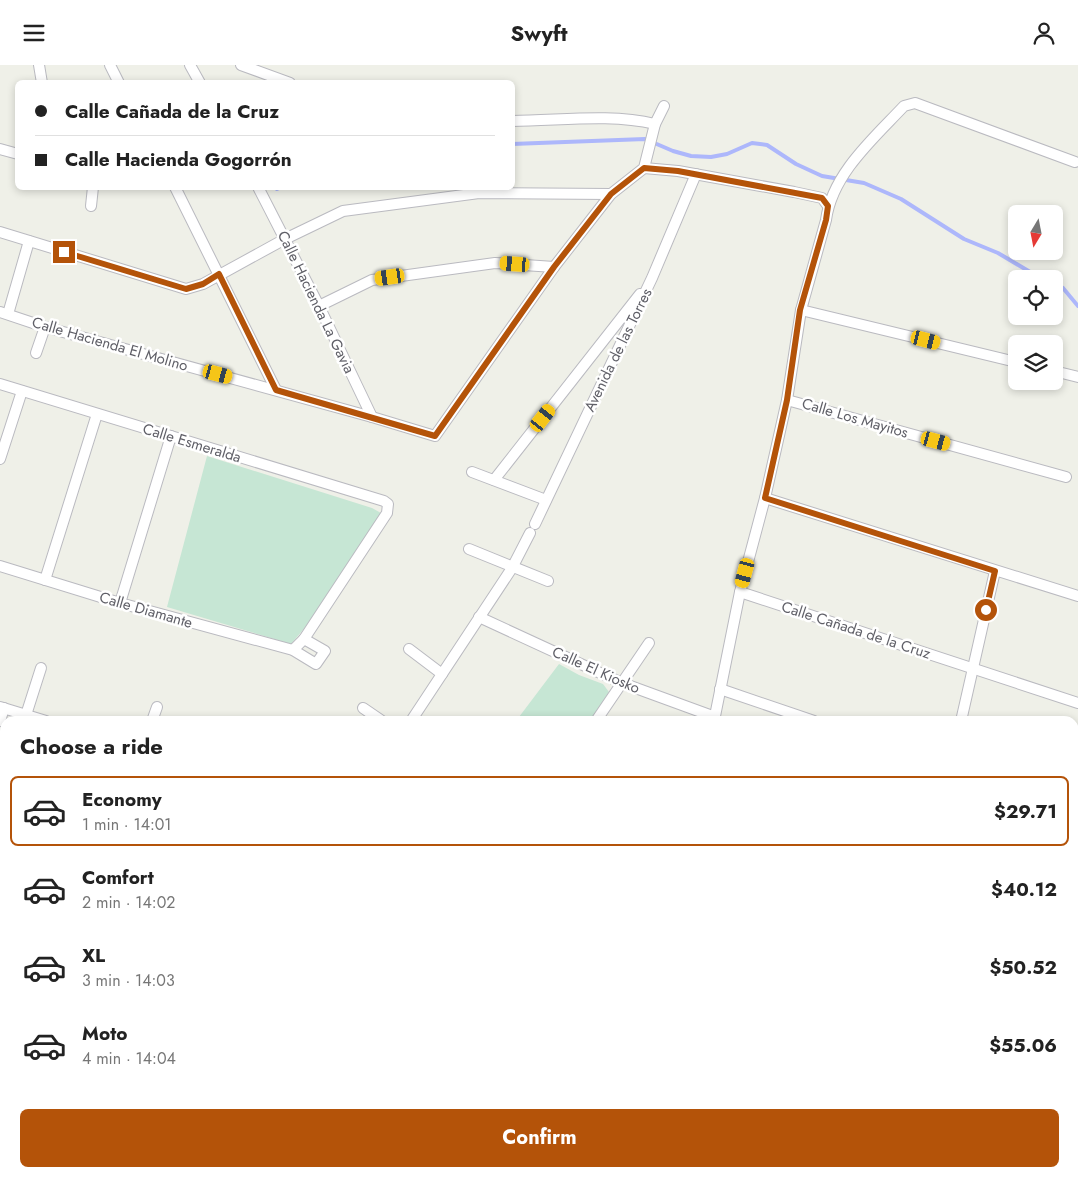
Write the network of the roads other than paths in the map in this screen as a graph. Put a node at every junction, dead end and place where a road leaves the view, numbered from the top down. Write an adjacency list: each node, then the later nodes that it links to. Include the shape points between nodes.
1 (38, 65): 5 (street)
2 (110, 65): 6 (street)
3 (190, 65): 7 (street)
4 (241, 65): 8 (street)
5 (41, 80)
6 (118, 80)
7 (198, 80)
8 (282, 80)
9 (664, 105): 11 (street)
10 (515, 121): 11 (street, via 639,120)
11 (654, 124): 15 (street)
12 (0, 149): 13 (street)
13 (15, 153)
14 (1075, 161): 22 (street, via 915,103 904,106 848,166)
15 (644, 168): 16 (street); 20 (street, Calle Hacienda El Molino)
16 (696, 175): 22 (street, via 822,198); 28 (street, Avenida de las Torres)
17 (93, 190): 21 (street)
18 (177, 190): 27 (street)
19 (260, 190): 24 (street, Calle Hacienda La Gavia)
20 (611, 194): 24 (street, via 479,193 352,209); 26 (street, Calle Hacienda El Molino)
21 (91, 206)
22 (828, 206): 30 (street)
23 (0, 233): 25 (street)
24 (284, 239): 27 (street); 29 (street, Calle Hacienda La Gavia)
25 (28, 241): 27 (street, via 186,289); 31 (street)
26 (554, 267): 29 (street, via 495,263 372,280); 42 (street, Calle Hacienda El Molino, via 435,436)
27 (219, 274): 38 (street)
28 (652, 279): 47 (street); 49 (street, Avenida de las Torres)
29 (319, 306): 42 (street, Calle Hacienda La Gavia)
30 (800, 310): 34 (street); 40 (street)
31 (4, 313): 32 (street, Calle Hacienda El Molino)
32 (45, 327): 33 (street); 38 (street, Calle Hacienda El Molino)
33 (36, 353)
34 (1008, 360)
35 (1063, 373): 36 (street)
36 (1078, 377)
37 (0, 384): 39 (street, Calle Esmeralda)
38 (276, 390): 42 (street, Calle Hacienda El Molino)
39 (22, 391): 41 (street, Calle Esmeralda); 44 (street)
40 (787, 400): 46 (street, Calle Los Mayitos); 48 (street)
41 (97, 414): 43 (street, Calle Esmeralda); 54 (street)
42 (372, 417)
43 (171, 436): 58 (street); 60 (street, Calle Esmeralda, via 388,504 387,513)
44 (0, 459)
45 (472, 472): 47 (street)
46 (1066, 477)
47 (494, 480): 49 (street)
48 (765, 498): 53 (street); 56 (street)
49 (546, 500): 52 (street, Avenida de las Torres)
50 (469, 549): 52 (street)
51 (0, 566): 54 (street, Calle Diamante)
52 (512, 568): 55 (street); 59 (street, Avenida de las Torres)
53 (995, 571): 57 (street); 64 (street)
54 (45, 580): 58 (street, Calle Diamante)
55 (548, 581)
56 (740, 592): 64 (street, Calle Cañada de la Cruz); 68 (street)
57 (1078, 596)
58 (120, 603): 63 (street, Calle Diamante)
59 (479, 617): 66 (street, Avenida de las Torres); 67 (street, Calle El Kiosko)
60 (304, 639): 63 (street); 63 (street, Calle Diamante, via 325,651 316,664)
61 (648, 643): 67 (street)
62 (409, 649): 66 (street)
63 (293, 650)
64 (972, 667): 69 (street, Calle Cañada de la Cruz); 82 (street)
65 (41, 668): 73 (street)
66 (442, 674): 77 (street, Avenida de las Torres)
67 (622, 683): 78 (street); 79 (street, Calle El Kiosko)
68 (720, 689): 80 (street); 81 (street)
69 (1078, 703)
70 (157, 707): 75 (street)
71 (2, 708): 73 (street)
72 (363, 708): 76 (street)
73 (26, 715): 74 (street)
74 (29, 716)
75 (154, 716)
76 (375, 716)
77 (414, 716)
78 (599, 716)
79 (707, 716)
80 (716, 716)
81 (799, 716)
82 (962, 716)

